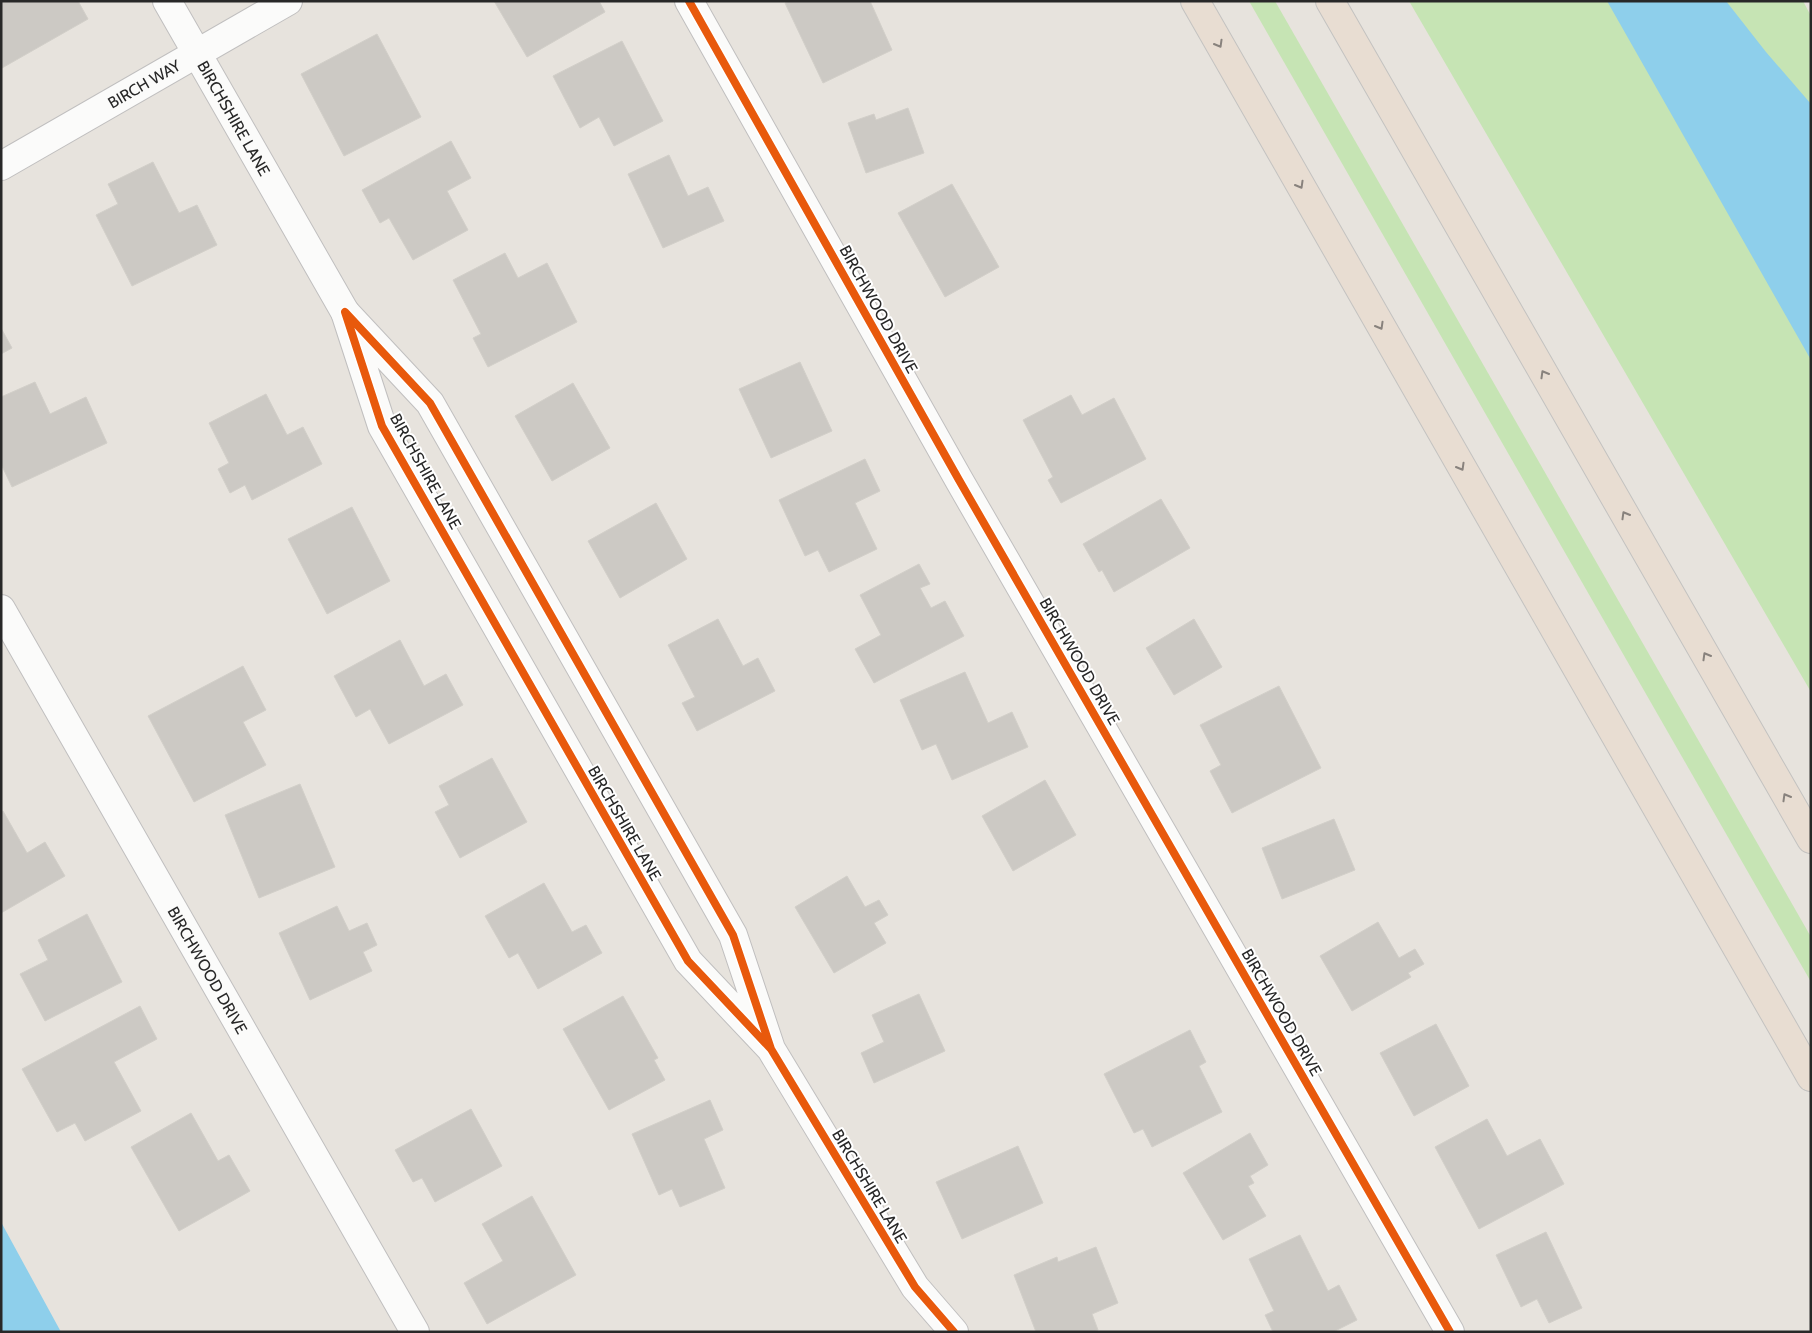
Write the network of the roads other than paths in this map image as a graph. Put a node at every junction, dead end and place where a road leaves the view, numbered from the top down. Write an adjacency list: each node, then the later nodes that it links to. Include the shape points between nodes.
1 (166, 1): 6 (street, BIRCHSHIRE LANE)
2 (288, 1): 6 (street, BIRCH WAY)
3 (690, 1): 17 (street, BIRCHWOOD DRIVE, via 960,480)
4 (1195, 1): 12 (highway, one-way to 12)
5 (1330, 1): 10 (highway, one-way to 5)
6 (196, 55): 7 (street, BIRCH WAY); 8 (street, BIRCHSHIRE LANE)
7 (1, 166)
8 (345, 312): 11 (street, BIRCHSHIRE LANE, via 430,403 733,935); 11 (street, BIRCHSHIRE LANE, via 382,426 688,961)
9 (1, 610): 14 (street, BIRCHWOOD DRIVE)
10 (1811, 839)
11 (771, 1049): 13 (street, BIRCHSHIRE LANE)
12 (1811, 1077)
13 (915, 1287): 15 (street, BIRCHSHIRE LANE); 16 (street, BIRCHSHIRE LANE)
14 (415, 1332)
15 (927, 1332)
16 (954, 1332)
17 (1450, 1332)

